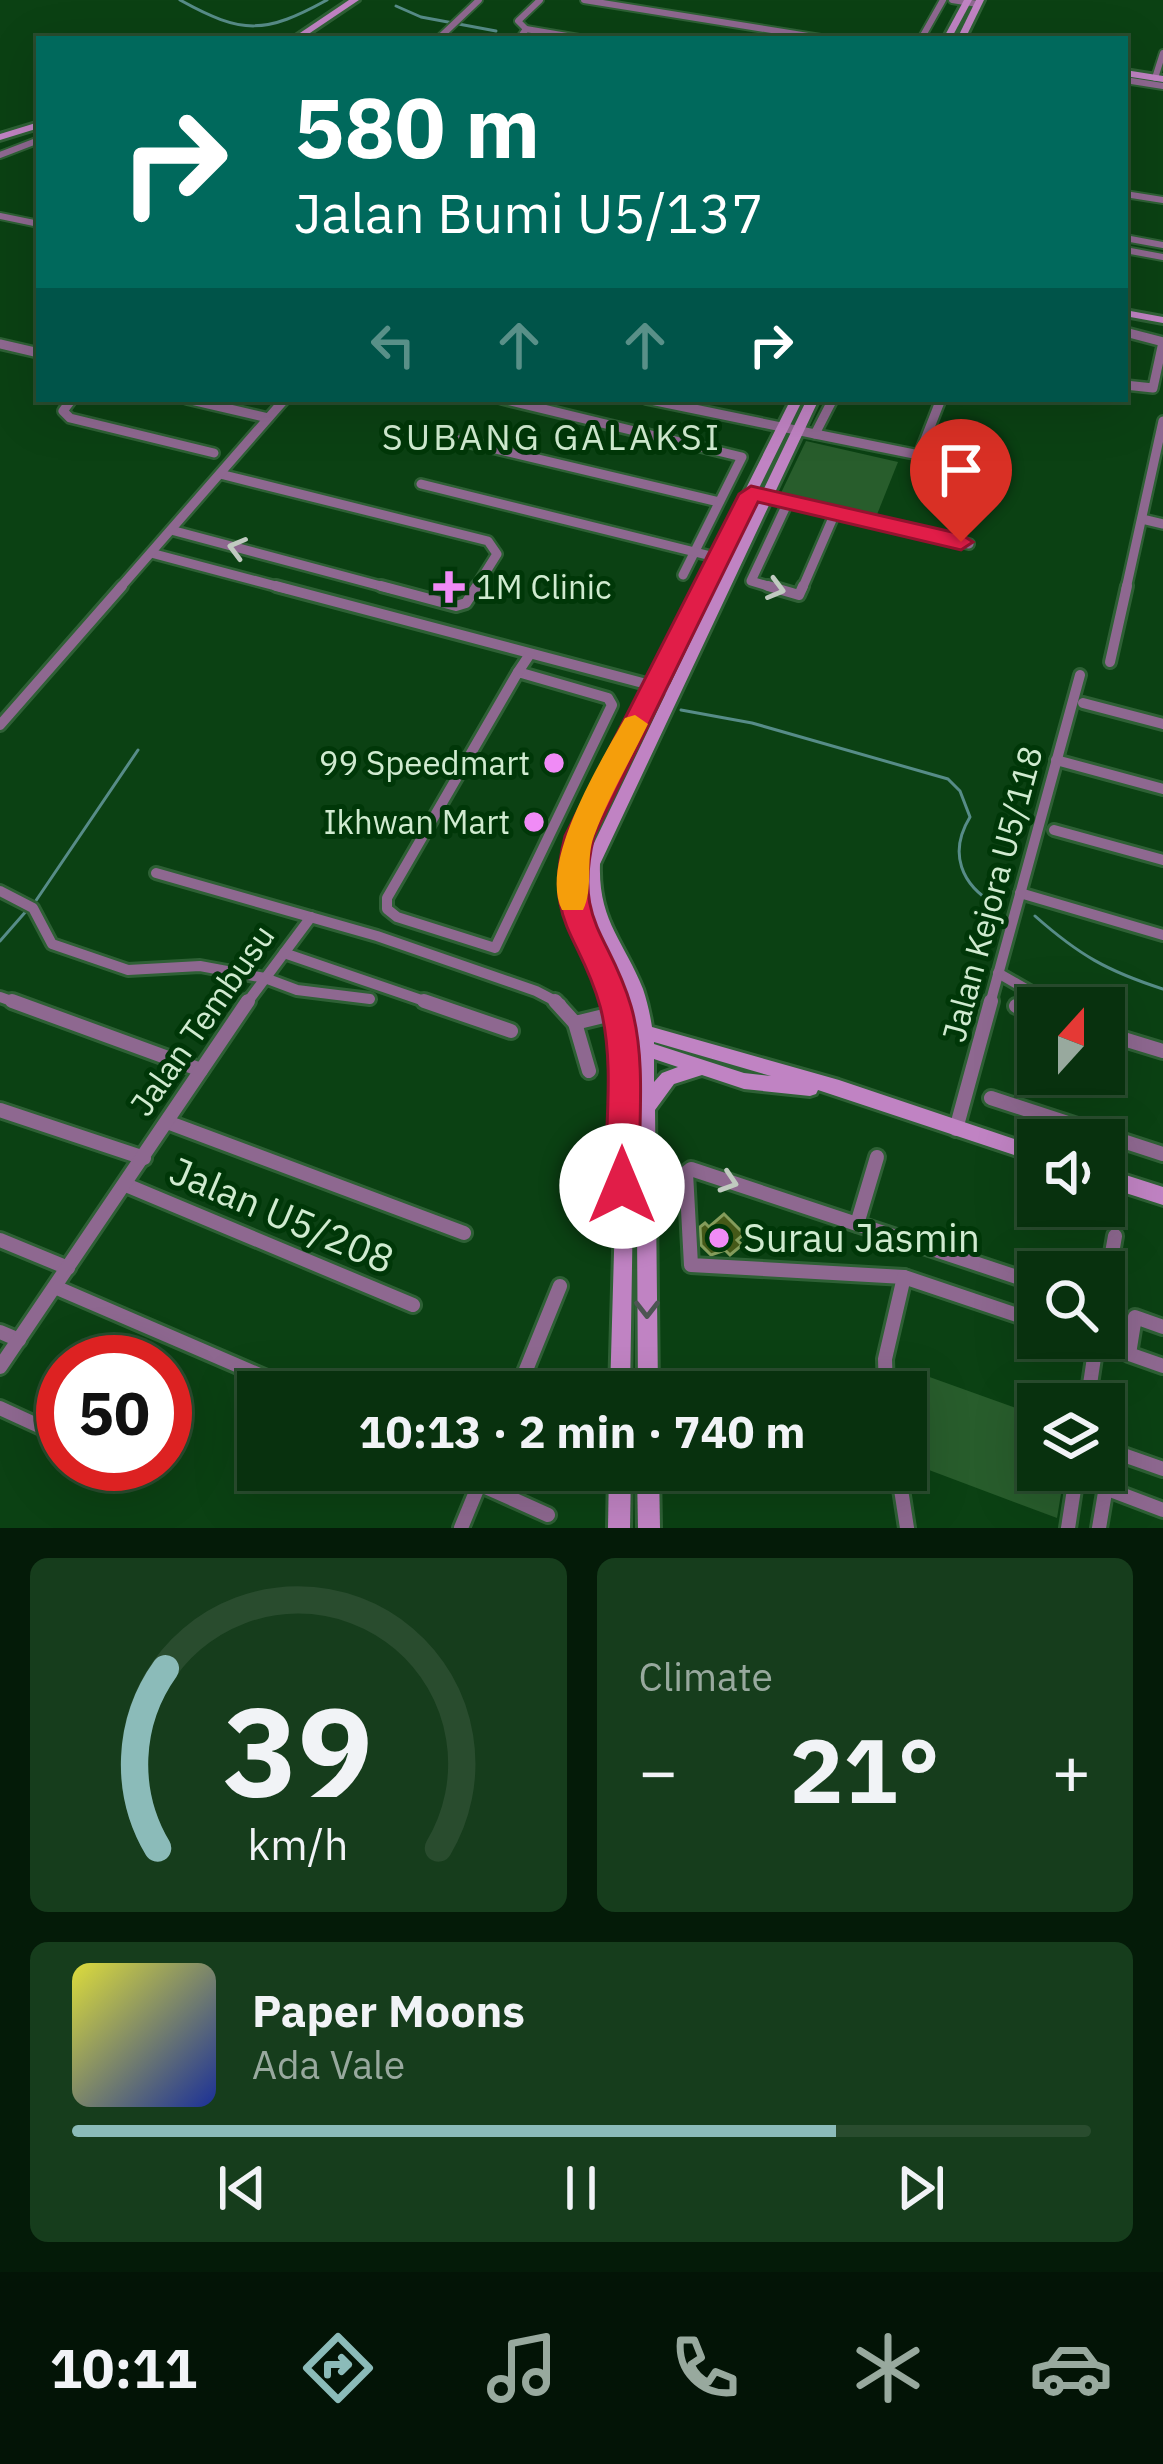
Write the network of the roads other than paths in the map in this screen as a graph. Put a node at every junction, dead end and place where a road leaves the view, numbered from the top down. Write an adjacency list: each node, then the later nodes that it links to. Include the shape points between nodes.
1 (355, 0): 8 (main road)
2 (367, 0): 9 (main road)
3 (479, 0): 10 (street)
4 (540, 0): 11 (street, via 518,21)
5 (584, 0): 12 (street)
6 (948, 0): 7 (street); 13 (street)
7 (973, 2): 14 (main road); 15 (main road)
8 (300, 36)
9 (313, 36)
10 (442, 36)
11 (521, 36)
12 (808, 36)
13 (923, 36)
14 (949, 36)
15 (962, 36)
16 (1163, 53): 18 (street)
17 (1128, 76): 18 (main road)
18 (1160, 81)
19 (36, 124): 20 (main road)
20 (0, 134)
21 (36, 141): 22 (street)
22 (0, 154)
23 (1128, 194): 24 (street)
24 (1163, 200)
25 (0, 216): 26 (street)
26 (36, 223)
27 (1128, 238): 28 (street)
28 (1163, 244)
29 (1128, 251): 30 (street)
30 (1163, 257)
31 (1128, 317): 32 (main road)
32 (1163, 323)
33 (1128, 333): 36 (street, via 1163,342 1154,388)
34 (0, 344): 35 (street)
35 (36, 352)
36 (1128, 385)
37 (69, 402): 51 (street, via 63,411 70,418)
38 (200, 402): 46 (street)
39 (281, 402): 46 (street)
40 (515, 402): 56 (street, via 740,455)
41 (661, 402): 48 (street)
42 (796, 402): 48 (main road)
43 (811, 402): 48 (main road)
44 (831, 402): 49 (street)
45 (940, 402): 49 (street, via 920,454)
46 (268, 418): 53 (street)
47 (1163, 424): 52 (street)
48 (790, 428): 49 (street); 55 (main road)
49 (815, 434)
50 (454, 439): 56 (street)
51 (214, 453)
52 (1158, 473): 59 (street)
53 (220, 475): 61 (street); 66 (street, via 488,541 497,554 456,606)
54 (421, 484): 63 (street)
55 (759, 495): 57 (street); 65 (main road); 73 (main road)
56 (719, 502): 63 (street)
57 (788, 502): 58 (street); 58 (street, one-way to 58, via 751,581 799,595)
58 (835, 513): 62 (street)
59 (1142, 519): 60 (street); 70 (street)
60 (1163, 524)
61 (171, 530): 64 (street); 66 (street, one-way to 61)
62 (969, 544)
63 (694, 551): 65 (street); 67 (street)
64 (152, 553): 68 (street); 76 (street)
65 (719, 558): 73 (main road)
66 (338, 575): 68 (street)
67 (683, 575)
68 (322, 597): 69 (street)
69 (530, 653): 71 (street); 73 (street)
70 (1110, 662)
71 (518, 672): 85 (street, via 387,898 387,909); 85 (street, via 608,698 611,711 495,948)
72 (1080, 675): 77 (street, Jalan Kejora U5/118)
73 (664, 688): 91 (main road, via 580,836 572,866 578,924); 99 (main road, via 599,842 590,884 598,924 634,988)
74 (1083, 703): 75 (street)
75 (1163, 724)
76 (0, 725)
77 (1056, 760): 78 (street); 83 (street, Jalan Kejora U5/118)
78 (1163, 789)
79 (1054, 830): 80 (street)
80 (1163, 860)
81 (156, 873): 84 (street)
82 (0, 891): 90 (street, via 33,906 52,944 128,970 200,966)
83 (1020, 892): 86 (street); 89 (street, Jalan Kejora U5/118)
84 (311, 916): 87 (street); 88 (street, Jalan Tembusu)
85 (419, 924): 87 (street)
86 (1163, 935)
87 (407, 947): 96 (street, via 552,998)
88 (284, 953): 90 (street, Jalan Tembusu); 97 (street)
89 (998, 974): 92 (street); 110 (street, Jalan Kejora U5/118)
90 (265, 978): 94 (street); 102 (street, Jalan Tembusu)
91 (610, 986): 95 (main road); 99 (main road, via 626,1001)
92 (1025, 987)
93 (0, 997): 102 (street)
94 (370, 999)
95 (616, 1012): 96 (street); 106 (main road)
96 (575, 1024): 103 (street)
97 (511, 1030)
98 (1125, 1039): 100 (street)
99 (642, 1041): 101 (main road); 104 (main road); 106 (main road); 107 (main road)
100 (1163, 1051)
101 (706, 1069): 104 (main road); 107 (main road, via 668,1078)
102 (201, 1070): 109 (street, Jalan Tembusu)
103 (589, 1071)
104 (847, 1093): 110 (main road)
105 (991, 1098): 112 (street)
106 (622, 1103): 137 (main road)
107 (647, 1108): 138 (main road, one-way to 138)
108 (0, 1110): 114 (street, Jalan Tembusu)
109 (167, 1122): 114 (street, Jalan Tembusu); 119 (street)
110 (956, 1129): 111 (main road)
111 (1017, 1149)
112 (1163, 1154)
113 (877, 1157): 118 (street)
114 (143, 1158): 116 (street, Jalan Tembusu)
115 (1125, 1184): 117 (main road)
116 (126, 1186): 123 (street, Jalan Tembusu); 128 (street, Jalan U5/208)
117 (1163, 1196)
118 (857, 1224): 124 (street, one-way to 118, via 691,1265 686,1173); 125 (street)
119 (464, 1233)
120 (1114, 1236): 122 (street)
121 (0, 1240): 123 (street)
122 (1112, 1251)
123 (68, 1268): 127 (street, Jalan Tembusu)
124 (904, 1276): 129 (street); 139 (street)
125 (1017, 1277)
126 (560, 1286): 136 (street)
127 (55, 1287): 132 (street, Jalan Tembusu); 135 (street)
128 (413, 1305)
129 (1017, 1315)
130 (1163, 1327): 134 (street, via 1135,1317 1129,1354)
131 (0, 1333): 132 (street)
132 (19, 1340): 133 (street, Jalan Tembusu)
133 (0, 1366)
134 (1163, 1366)
135 (250, 1371)
136 (526, 1371)
137 (620, 1371)
138 (647, 1371)
139 (885, 1371)
140 (0, 1408): 141 (street)
141 (36, 1425)
142 (1125, 1456): 143 (street)
143 (1163, 1469)
144 (476, 1491): 154 (street)
145 (507, 1491): 153 (street)
146 (620, 1491): 155 (main road)
147 (648, 1491): 156 (main road)
148 (901, 1491): 157 (street)
149 (1074, 1491): 158 (street)
150 (1105, 1491): 159 (street)
151 (1113, 1491): 152 (street)
152 (1163, 1510)
153 (548, 1514)
154 (460, 1528)
155 (619, 1528)
156 (649, 1528)
157 (907, 1528)
158 (1068, 1528)
159 (1099, 1528)

